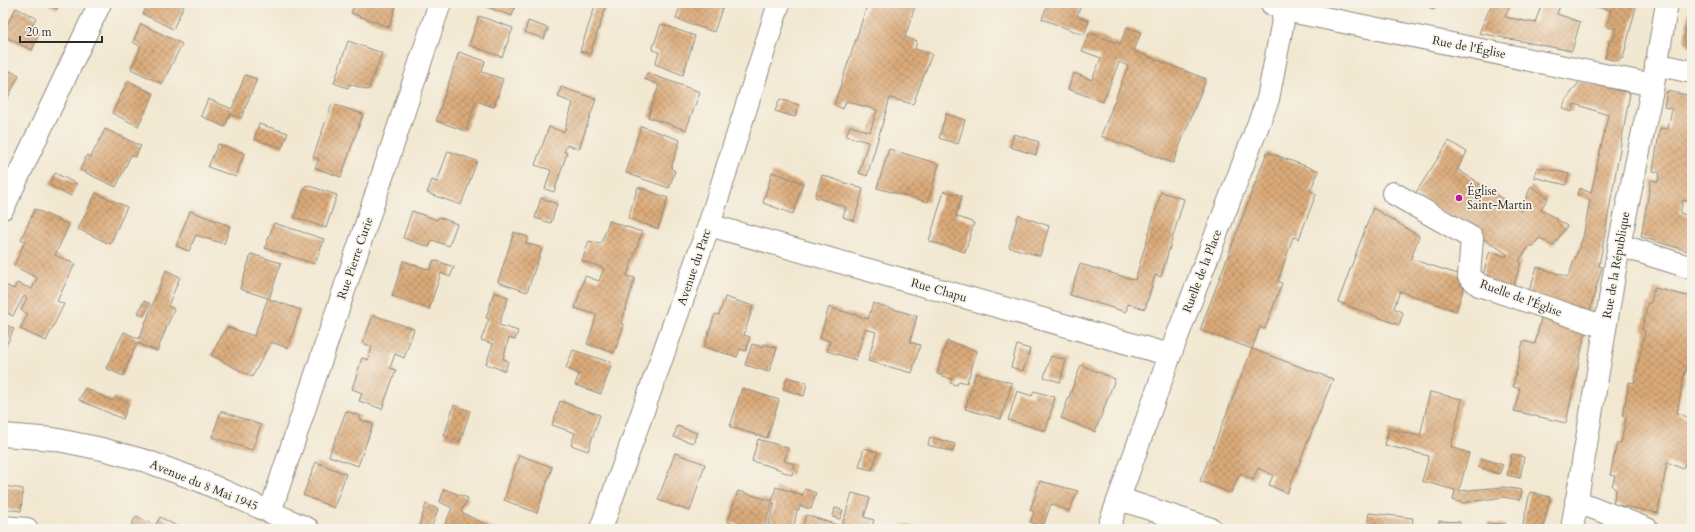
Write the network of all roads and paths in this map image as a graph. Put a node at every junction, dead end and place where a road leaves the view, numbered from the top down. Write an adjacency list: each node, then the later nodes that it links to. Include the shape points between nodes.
1 (100, 3): 9 (street)
2 (440, 3): 18 (street, Rue Pierre Curie)
3 (779, 3): 10 (street, Avenue du Parc)
4 (1667, 3): 7 (street, Rue de la République)
5 (1278, 6): 7 (street, Rue de l'Église); 14 (street, Ruelle de la Place, via 1268,99)
6 (1692, 72): 7 (street, Rue de l'Église)
7 (1655, 74): 11 (street, Rue de la République)
8 (1393, 193): 13 (street, Ruelle de l'Église, via 1472,238 1469,276 1479,285)
9 (3, 208)
10 (709, 225): 14 (street, Rue Chapu); 20 (street, Avenue du Parc)
11 (1619, 245): 12 (street); 13 (street, Rue de la République)
12 (1692, 268)
13 (1605, 328): 17 (street, Rue de la République)
14 (1170, 355): 16 (street, Ruelle de la Place)
15 (3, 435): 18 (street, Avenue du 8 Mai 1945, via 53,438 146,461 201,481)
16 (1120, 499): 23 (street, Ruelle de la Place); 24 (street)
17 (1576, 502): 25 (street, Rue de la République); 26 (street)
18 (270, 512): 22 (street, Avenue du 8 Mai 1945)
19 (3, 527): 21 (street)
20 (608, 527)
21 (27, 529)
22 (308, 529)
23 (1108, 529)
24 (1211, 529)
25 (1572, 529)
26 (1647, 529)

